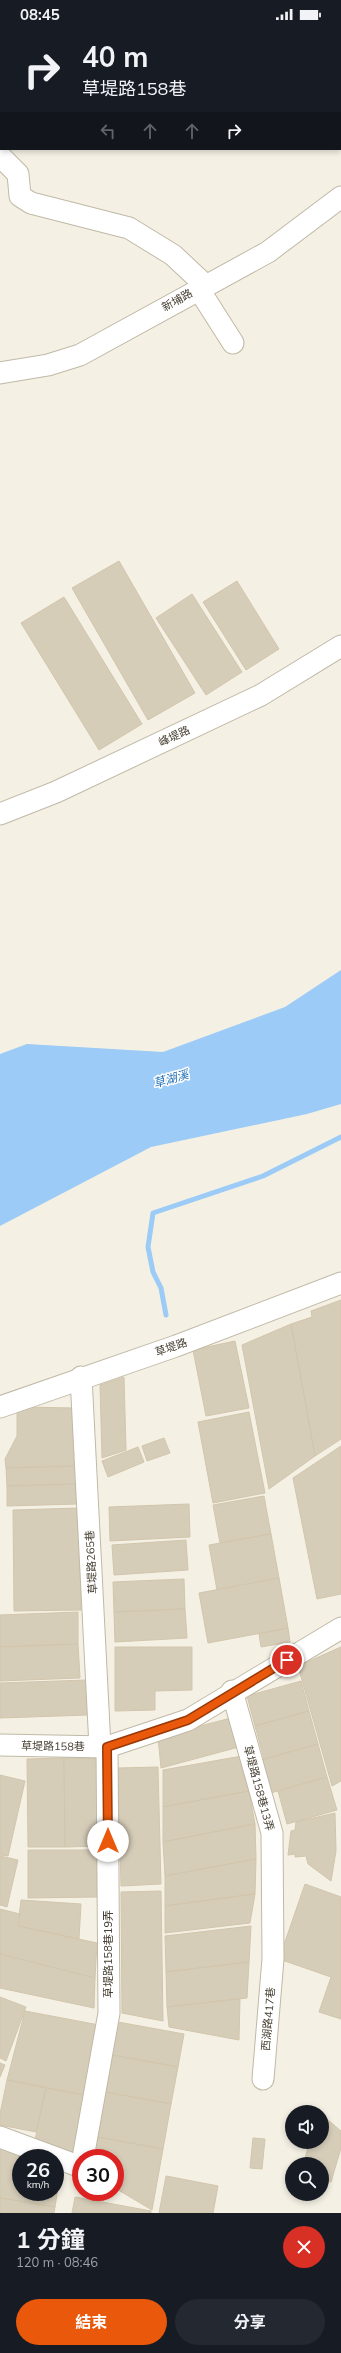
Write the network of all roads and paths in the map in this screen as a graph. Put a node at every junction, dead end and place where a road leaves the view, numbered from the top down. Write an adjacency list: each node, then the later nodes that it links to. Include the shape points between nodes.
1 (0, 156): 3 (street, via 18,174 20,196 30,203 129,228 173,255)
2 (341, 197): 3 (street, 新埔路, via 268,252)
3 (201, 287): 4 (street); 5 (street, 新埔路, via 80,355 48,365)
4 (233, 343)
5 (0, 373)
6 (341, 646): 7 (street, 峰堤路, via 261,695 56,792)
7 (0, 814)
8 (341, 1283): 9 (street, 草堤路, via 183,1343)
9 (81, 1377): 10 (street, 草堤路); 14 (street, 草堤路265巷)
10 (0, 1407)
11 (341, 1628): 12 (street, 草堤路158巷)
12 (232, 1692): 14 (street, 草堤路158巷, via 188,1720); 15 (street, 草堤路158巷13弄, via 272,1833)
13 (0, 1745): 14 (street, 草堤路158巷)
14 (104, 1747): 18 (street, 草堤路158巷19弄, via 109,2013)
15 (273, 1959): 16 (street, 西湖路417巷)
16 (263, 2079)
17 (0, 2137): 19 (street)
18 (85, 2149)
19 (72, 2164)

